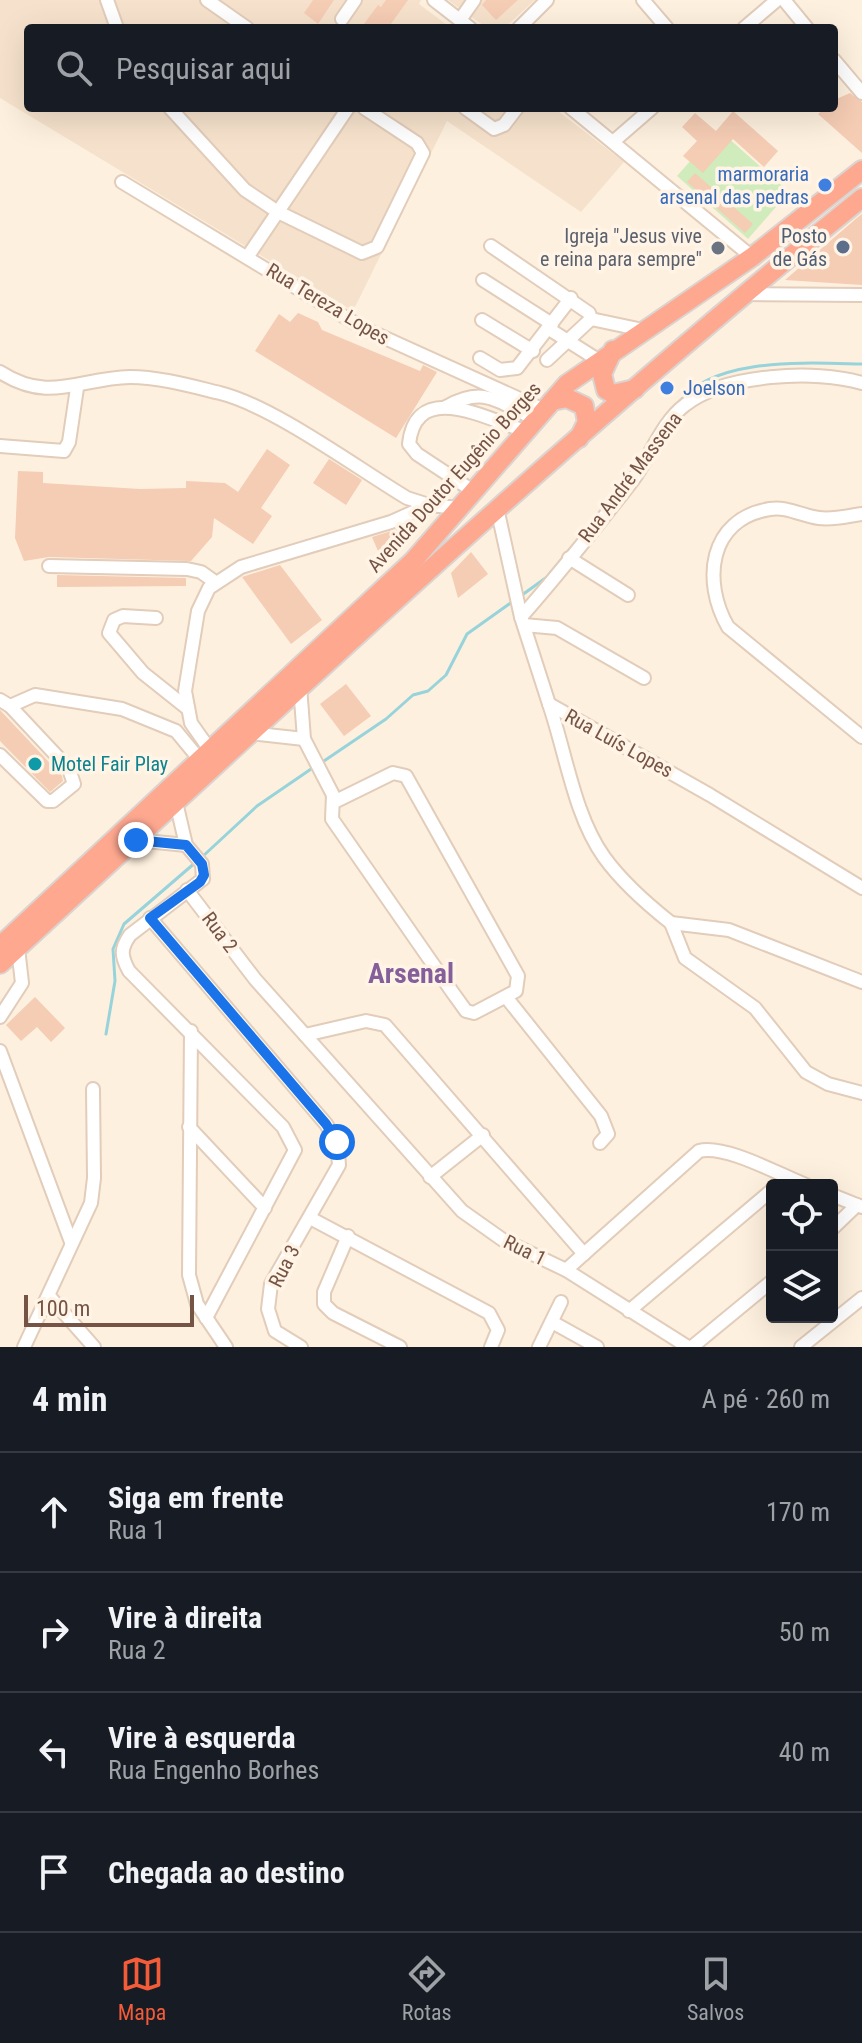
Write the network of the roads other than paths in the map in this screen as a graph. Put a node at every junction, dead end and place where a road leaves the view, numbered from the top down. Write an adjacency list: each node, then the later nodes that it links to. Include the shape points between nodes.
1 (107, 0): 11 (street)
2 (207, 0): 12 (street)
3 (355, 0): 10 (street)
4 (434, 0): 13 (street)
5 (474, 0): 13 (street)
6 (547, 0): 14 (street)
7 (643, 0): 15 (street)
8 (777, 0): 16 (street)
9 (784, 0): 17 (street)
10 (342, 19)
11 (116, 24)
12 (241, 24)
13 (465, 24)
14 (523, 24)
15 (664, 24)
16 (749, 24)
17 (804, 24)
18 (838, 65): 19 (street)
19 (862, 93)
20 (174, 112): 31 (street, via 245,190)
21 (345, 112): 31 (street)
22 (370, 112): 31 (street, via 417,143 423,153 377,247 362,253)
23 (471, 112): 24 (street, via 494,129)
24 (514, 112)
25 (576, 112): 27 (street)
26 (647, 112): 27 (street)
27 (614, 141): 34 (street)
28 (862, 170): 34 (highway, Avenida Doutor Eugênio Borges)
29 (122, 182): 33 (street, Rua Tereza Lopes)
30 (862, 198): 36 (highway, Avenida Doutor Eugênio Borges)
31 (278, 212): 33 (street)
32 (491, 246): 38 (street)
33 (248, 256): 53 (street, Rua Tereza Lopes, via 363,328)
34 (752, 257): 42 (highway, Avenida Doutor Eugênio Borges)
35 (483, 280): 41 (street)
36 (741, 294): 37 (street); 51 (highway, Avenida Doutor Eugênio Borges)
37 (862, 295)
38 (571, 298): 39 (street); 41 (street)
39 (591, 319): 42 (street); 43 (street)
40 (482, 320): 44 (street)
41 (551, 326): 43 (street); 44 (street)
42 (643, 330): 45 (highway, Avenida Doutor Eugênio Borges)
43 (568, 338): 45 (street); 47 (street)
44 (533, 351): 46 (street, via 507,372)
45 (605, 355): 51 (highway, via 606,390 613,394); 53 (highway, Avenida Doutor Eugênio Borges)
46 (480, 358)
47 (547, 360)
48 (0, 372): 50 (street, via 30,387)
49 (862, 383): 61 (street, Rua André Massena, via 816,377 757,379 705,393 683,406)
50 (77, 388): 55 (street, via 64,451); 57 (street, via 119,377 148,377 224,394 265,411 407,498)
51 (638, 389): 54 (highway, Avenida Doutor Eugênio Borges)
52 (446, 407): 53 (street); 53 (street, via 479,394); 56 (street, via 424,411 409,444)
53 (539, 415): 54 (highway, via 567,398 584,406 587,422); 56 (highway, Avenida Doutor Eugênio Borges)
54 (578, 441): 59 (highway, Avenida Doutor Eugênio Borges)
55 (0, 446)
56 (473, 491): 58 (highway, Avenida Doutor Eugênio Borges)
57 (429, 505): 58 (street); 63 (street, via 391,522 241,567)
58 (459, 508): 76 (highway, Avenida Doutor Eugênio Borges, via 414,560)
59 (497, 508): 65 (street, Rua Luís Lopes); 68 (highway, Avenida Doutor Eugênio Borges)
60 (862, 514): 73 (street, via 816,518 765,510 730,529 711,572 716,607 728,627)
61 (569, 558): 64 (street); 65 (street, Rua André Massena)
62 (49, 566): 63 (street, via 187,569)
63 (215, 582): 71 (street, via 198,611 186,668)
64 (628, 595)
65 (521, 615): 67 (street, via 557,628); 70 (street, Rua Luís Lopes)
66 (156, 618): 71 (street, via 123,616 114,620 109,633 143,673)
67 (644, 678)
68 (300, 686): 72 (highway, Avenida Doutor Eugênio Borges); 74 (street)
69 (5, 703): 75 (street, via 69,769 74,784 47,801); 76 (street, via 35,695 122,709 176,731)
70 (549, 704): 81 (street, Rua Luís Lopes); 84 (street, via 584,813 604,856)
71 (187, 708): 76 (street)
72 (249, 733): 74 (street); 77 (highway, Avenida Doutor Eugênio Borges)
73 (862, 737)
74 (304, 739): 78 (street)
75 (0, 755)
76 (205, 755): 85 (highway, Avenida Doutor Eugênio Borges)
77 (176, 802): 79 (highway, Avenida Doutor Eugênio Borges); 80 (street)
78 (334, 802): 88 (street, via 332,819 466,1011 474,1013); 88 (street, via 393,773 406,776 518,976 518,987)
79 (136, 840): 80 (street); 85 (highway, Avenida Doutor Eugênio Borges)
80 (194, 855): 82 (street, via 203,879)
81 (862, 888)
82 (187, 890): 83 (street); 91 (street, Rua 2)
83 (150, 918): 90 (street, via 124,944 122,957 129,971); 104 (street, via 334,1135 339,1165)
84 (671, 923): 87 (street, via 729,930); 94 (street, via 685,958 755,1008 806,1072)
85 (9, 947): 86 (highway, Avenida Doutor Eugênio Borges); 89 (street, via 22,983)
86 (0, 964)
87 (862, 982)
88 (506, 997): 97 (street, via 601,1116 608,1134)
89 (0, 1017)
90 (191, 1031): 95 (street); 103 (street, via 283,1127 295,1150)
91 (305, 1035): 96 (street, via 366,1021 385,1025); 98 (street, Rua 1)
92 (0, 1051): 107 (street)
93 (93, 1089): 107 (street, via 94,1190)
94 (862, 1093)
95 (189, 1127): 103 (street); 115 (street, via 189,1275)
96 (483, 1135): 98 (street); 108 (street, Rua 1)
97 (600, 1143)
98 (430, 1177): 109 (street, Rua 1, via 481,1227)
99 (778, 1179): 108 (street, via 736,1156 699,1151)
100 (766, 1195): 114 (street)
101 (838, 1197): 102 (street)
102 (859, 1206): 105 (street)
103 (265, 1208): 115 (street)
104 (310, 1218): 106 (street); 121 (street, Rua 3, via 271,1284 269,1298 275,1331)
105 (838, 1224)
106 (348, 1236): 122 (street, via 324,1304); 123 (street, via 489,1313 498,1330)
107 (71, 1242): 111 (street)
108 (584, 1254): 109 (street)
109 (566, 1270): 114 (street, Rua 1)
110 (766, 1286): 125 (street, Rua 1)
111 (49, 1296): 118 (street); 119 (street)
112 (862, 1298): 126 (street)
113 (561, 1302): 116 (street)
114 (629, 1311): 125 (street, Rua 1)
115 (206, 1318): 120 (street)
116 (552, 1322): 117 (street); 124 (street)
117 (590, 1345)
118 (24, 1347)
119 (94, 1347)
120 (226, 1347)
121 (301, 1347)
122 (400, 1347)
123 (491, 1347)
124 (539, 1347)
125 (690, 1347)
126 (801, 1347)

